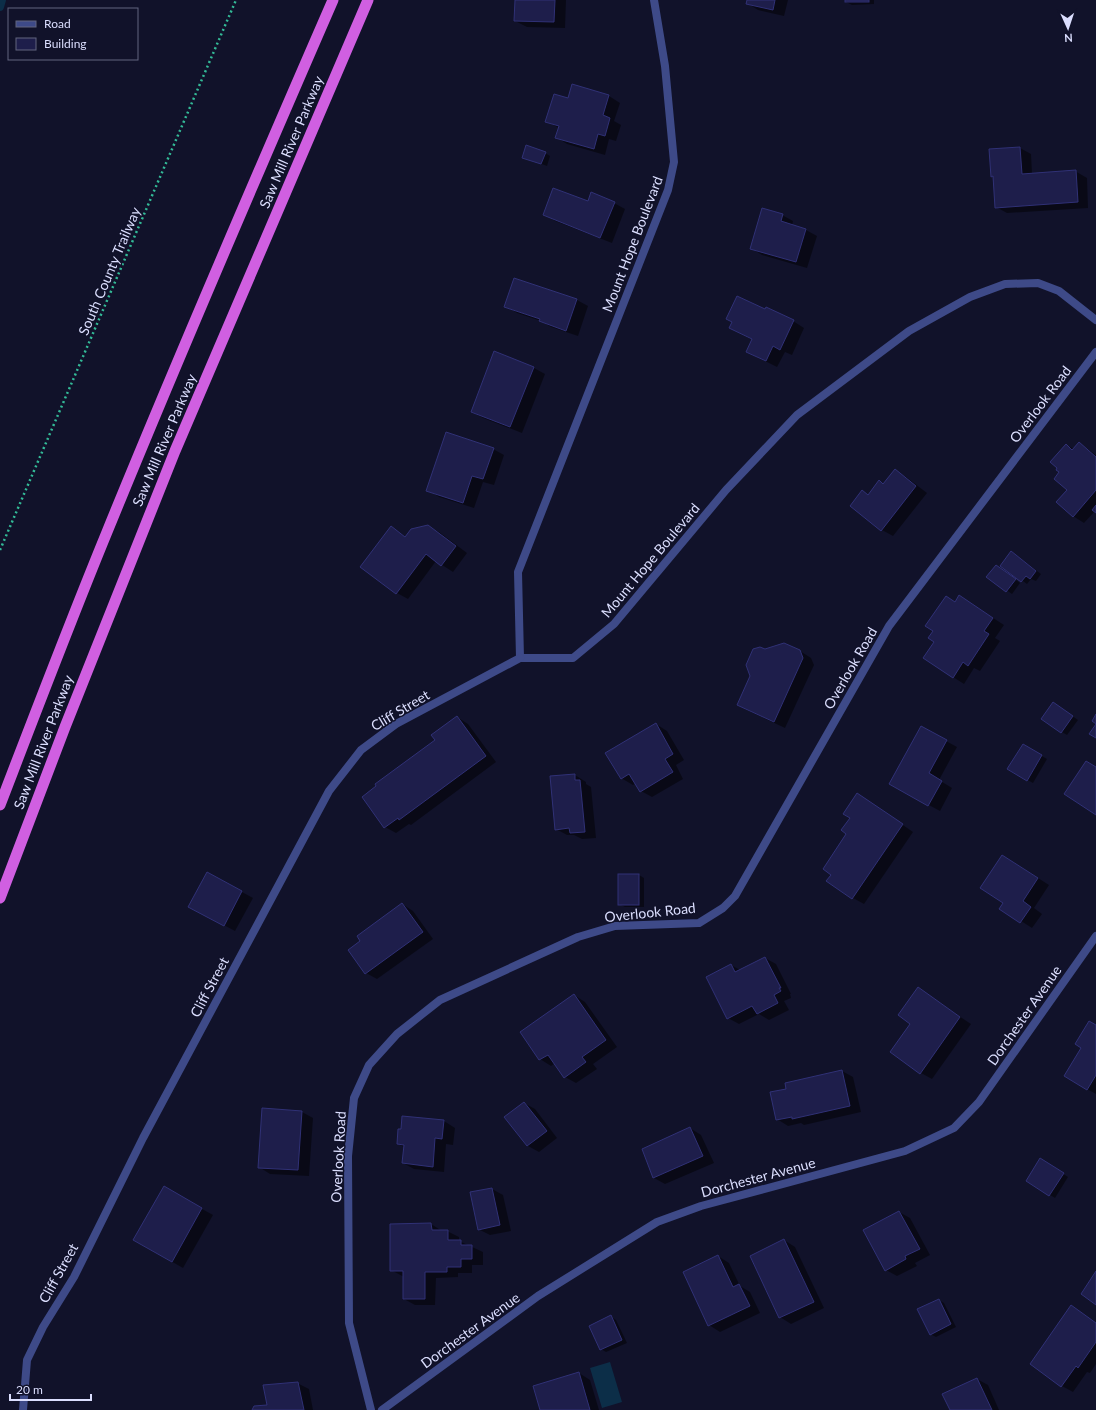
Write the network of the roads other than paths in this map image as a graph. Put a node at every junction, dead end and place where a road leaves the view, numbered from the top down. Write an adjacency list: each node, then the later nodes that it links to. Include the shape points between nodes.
1 (333, 0): 7 (highway, Saw Mill River Parkway, via 143,443)
2 (368, 0): 8 (highway, Saw Mill River Parkway, via 143,528)
3 (654, 0): 6 (street, Mount Hope Boulevard, via 665,66 674,162 668,190 518,572)
4 (1096, 320): 6 (street, Mount Hope Boulevard, via 1059,291 1038,283 1005,284 970,297 909,331 797,416 726,490 614,624 572,658)
5 (1096, 352): 11 (street, Overlook Road, via 889,626 735,896 723,908 699,923 615,926 578,937 440,1000 397,1034 369,1065 354,1098 348,1156 348,1323)
6 (520, 658): 10 (street, Cliff Street, via 396,724 361,750 328,791 143,1138 74,1277 42,1327 27,1360)
7 (0, 805)
8 (0, 898)
9 (1096, 936): 12 (street, Dorchester Avenue, via 978,1102 954,1128 905,1150 701,1206 657,1222 538,1296)
10 (24, 1410)
11 (371, 1410)
12 (382, 1410)

